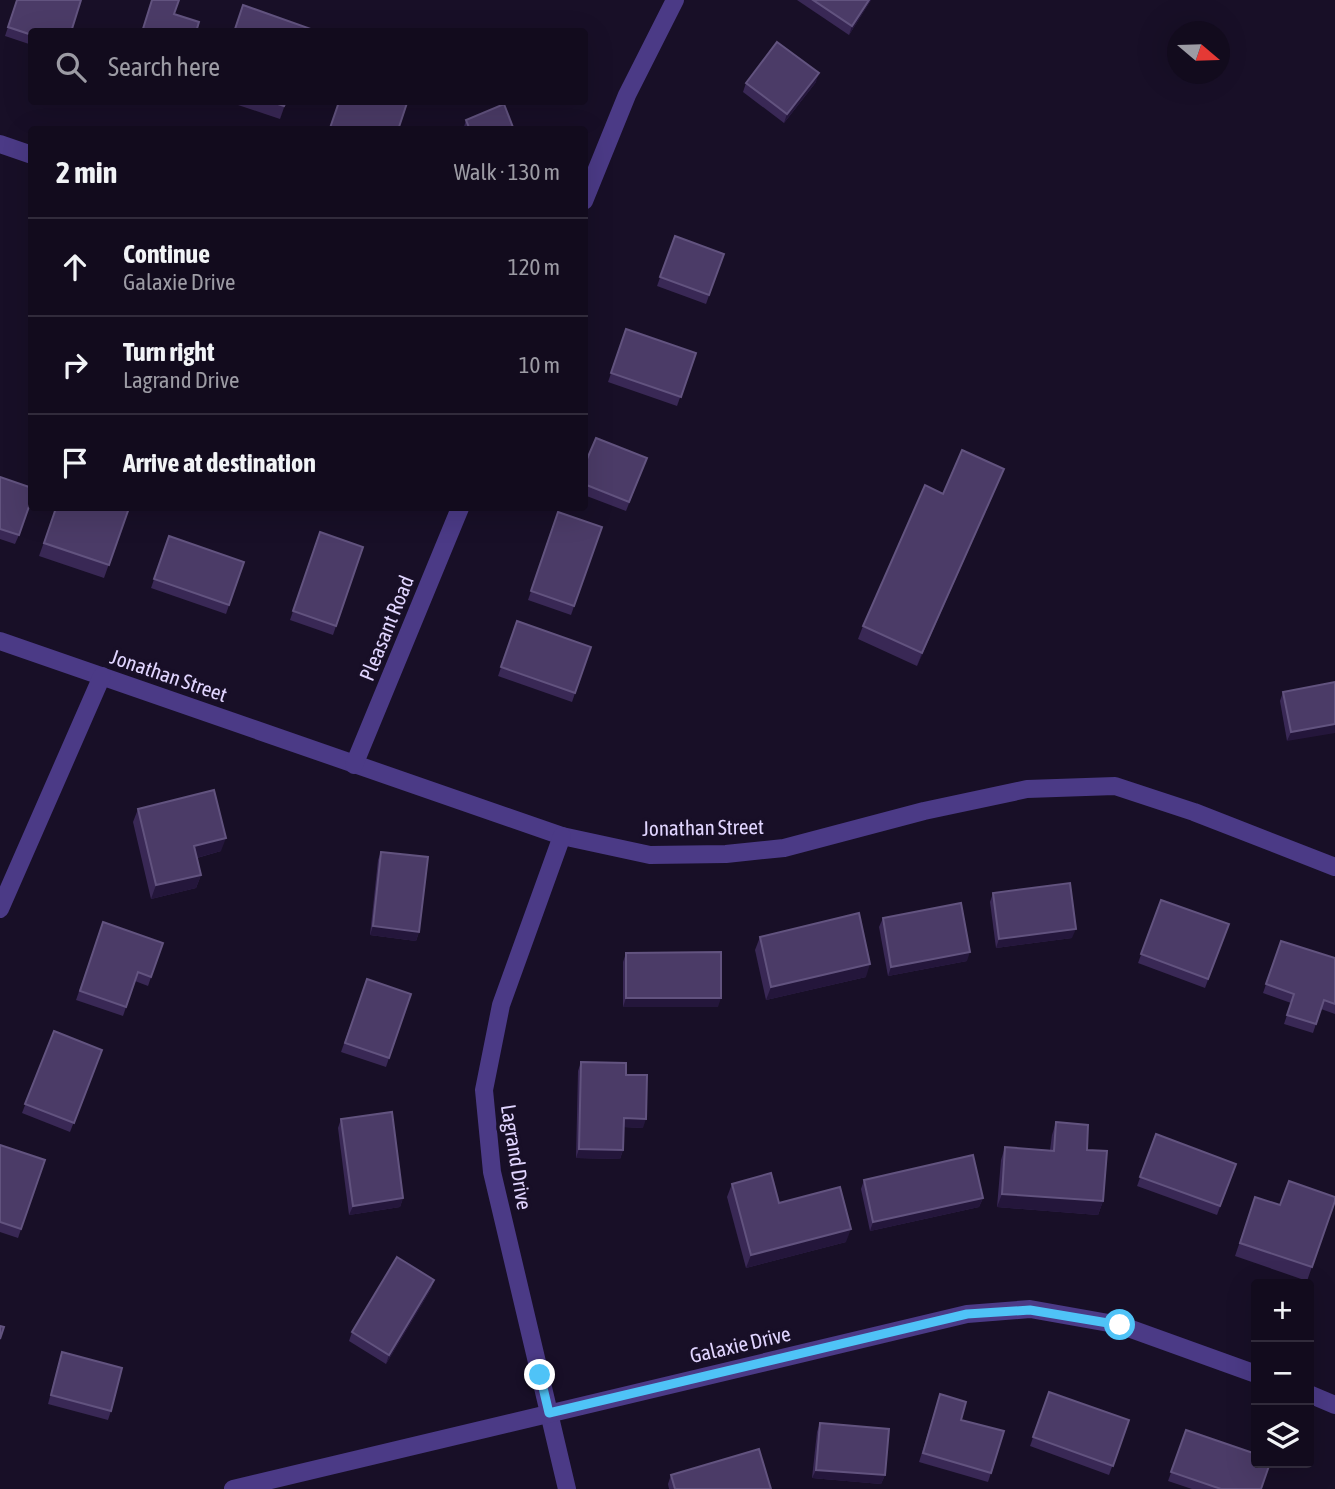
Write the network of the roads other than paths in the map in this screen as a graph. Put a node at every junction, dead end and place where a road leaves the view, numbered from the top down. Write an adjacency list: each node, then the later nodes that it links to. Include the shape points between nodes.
1 (675, 0): 4 (street, via 627,95)
2 (0, 144): 3 (street)
3 (28, 154)
4 (588, 191)
5 (459, 511): 8 (street, Pleasant Road)
6 (0, 641): 7 (street, Jonathan Street)
7 (102, 676): 8 (street, Jonathan Street); 11 (street)
8 (354, 765): 9 (street, Jonathan Street)
9 (562, 836): 10 (street, Jonathan Street, via 650,855 726,854 784,848 1027,789 1115,786); 15 (street, Lagrand Drive, via 501,1005 484,1090 492,1172)
10 (1335, 867)
11 (0, 909)
12 (1251, 1372): 15 (street, Galaxie Drive, via 1120,1325 1030,1310 967,1314)
13 (1314, 1396): 14 (street)
14 (1335, 1405)
15 (549, 1413): 16 (street, Galaxie Drive); 17 (street, Lagrand Drive)
16 (233, 1489)
17 (567, 1489)

